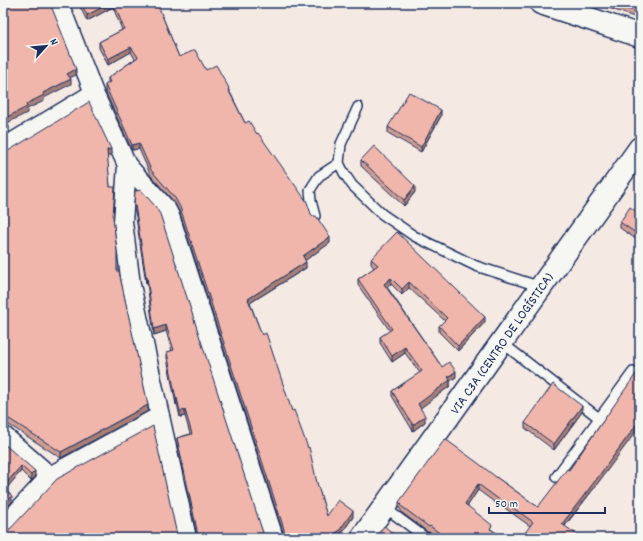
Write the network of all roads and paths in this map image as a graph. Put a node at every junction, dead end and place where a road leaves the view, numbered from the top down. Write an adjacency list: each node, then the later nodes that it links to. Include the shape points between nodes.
1 (59, 3): 4 (street)
2 (541, 3): 3 (street)
3 (640, 36)
4 (94, 93): 6 (street); 9 (street)
5 (358, 107): 8 (lane, via 341,144)
6 (3, 148)
7 (640, 148): 11 (street, VIA C3A (CENTRO DE LOGÍSTICA))
8 (340, 163): 10 (lane, via 319,176 310,190 310,201); 11 (lane, via 352,185 382,214 414,236 476,266)
9 (127, 165): 14 (street, via 124,222 130,270 134,300); 22 (street, via 168,210)
10 (315, 216)
11 (541, 287): 12 (street, VIA C3A (CENTRO DE LOGÍSTICA))
12 (501, 342): 15 (lane); 19 (street, VIA C3A (CENTRO DE LOGÍSTICA))
13 (633, 372): 15 (lane)
14 (160, 416): 17 (street); 21 (street)
15 (599, 418): 18 (lane)
16 (3, 435): 17 (street)
17 (50, 476): 20 (street)
18 (556, 477)
19 (384, 507): 23 (street, VIA C3A (CENTRO DE LOGÍSTICA)); 24 (lane)
20 (3, 527)
21 (187, 538)
22 (274, 538)
23 (362, 538)
24 (426, 538)

